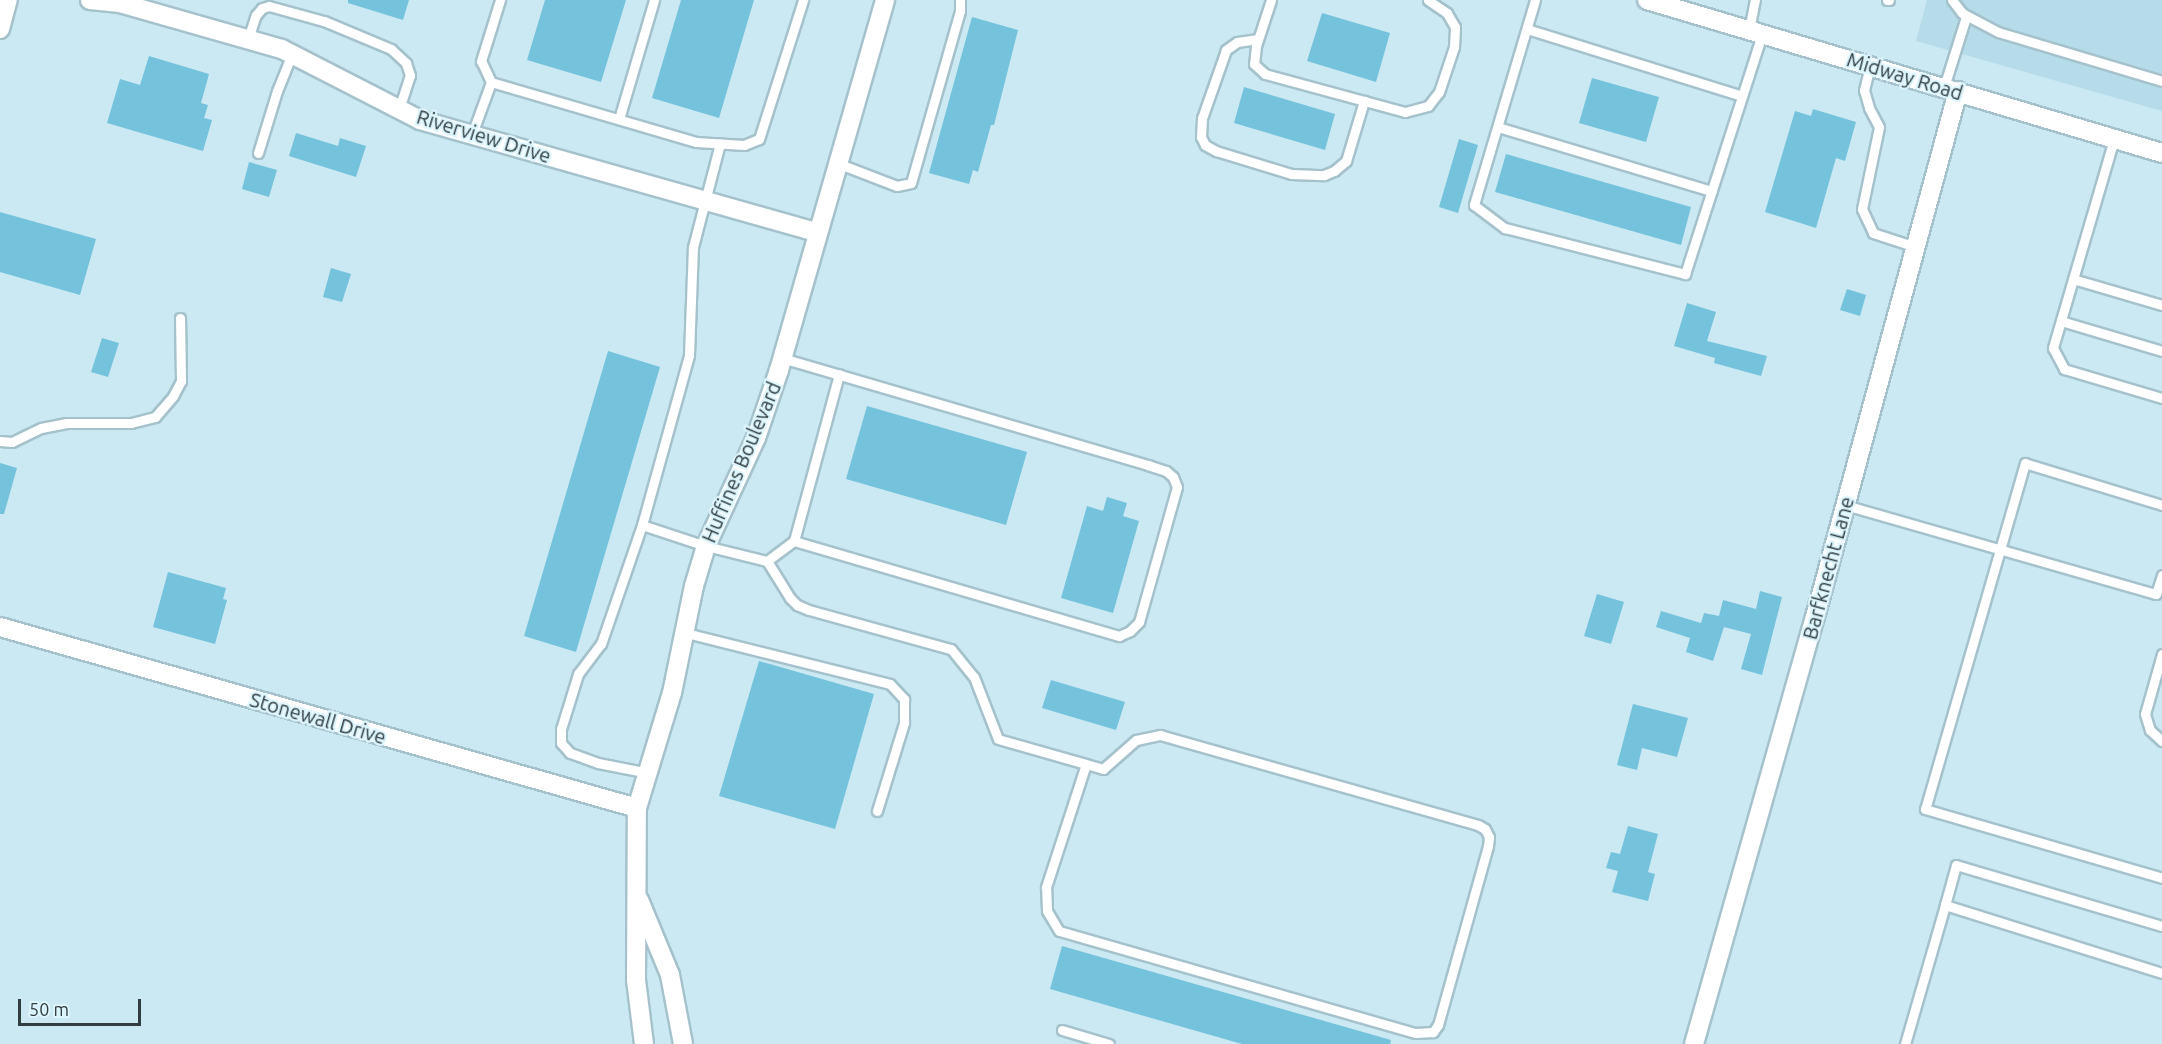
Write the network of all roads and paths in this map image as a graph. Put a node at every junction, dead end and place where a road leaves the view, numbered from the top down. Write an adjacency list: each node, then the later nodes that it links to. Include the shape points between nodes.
1 (8, 0): 15 (street)
2 (90, 0): 18 (street, Riverview Drive, via 120,3)
3 (500, 0): 23 (lane, via 481,61)
4 (654, 0): 28 (lane)
5 (803, 0): 32 (lane, via 759,139 744,145)
6 (885, 0): 35 (street, Huffines Boulevard)
7 (960, 0): 35 (lane, via 911,183 897,186)
8 (1271, 0): 19 (lane)
9 (1428, 0): 26 (lane, via 1447,13 1455,27 1454,47 1439,92 1428,106 1404,111)
10 (1535, 0): 16 (lane)
11 (1647, 0): 17 (street, Midway Road)
12 (1755, 0): 17 (lane)
13 (1952, 0): 14 (lane)
14 (1966, 16): 22 (lane, via 1998,32); 24 (lane)
15 (0, 29)
16 (1527, 29): 25 (lane); 29 (lane)
17 (1756, 32): 21 (street, Midway Road); 25 (lane)
18 (248, 39): 20 (street, Riverview Drive); 27 (lane, via 256,15 269,6 324,21 391,49 406,63 411,75)
19 (1258, 39): 26 (lane, via 1254,64 1265,74); 26 (lane, via 1237,42 1226,50 1202,118 1201,137 1205,145 1291,174 1324,175 1346,162)
20 (292, 54): 27 (street, Riverview Drive); 33 (lane)
21 (1870, 66): 24 (street, Midway Road); 39 (lane, via 1864,90 1879,127 1862,209 1873,232)
22 (2162, 81)
23 (490, 82): 28 (lane); 30 (lane)
24 (1951, 89): 31 (street, Midway Road); 39 (street, Barfknecht Lane)
25 (1742, 96): 36 (lane)
26 (1364, 101)
27 (399, 109): 30 (street, Riverview Drive, via 420,120)
28 (619, 119): 32 (lane, via 696,142)
29 (1498, 127): 36 (lane); 36 (lane, via 1474,205 1505,228 1685,274)
30 (472, 134): 37 (street, Riverview Drive)
31 (2114, 139): 34 (street, Midway Road); 40 (lane)
32 (720, 144): 37 (lane)
33 (258, 153)
34 (2162, 153)
35 (837, 163): 38 (street, Huffines Boulevard)
36 (1712, 191)
37 (705, 200): 38 (street, Riverview Drive); 51 (lane, via 693,247 689,356)
38 (817, 232): 45 (street, Huffines Boulevard)
39 (1916, 247): 49 (street, Barfknecht Lane)
40 (2073, 279): 41 (lane); 43 (lane)
41 (2162, 305)
42 (180, 318): 48 (lane, via 181,381 155,417 131,423 67,423 40,428 12,442)
43 (2061, 321): 44 (lane); 47 (lane, via 2053,348 2064,369)
44 (2162, 351)
45 (783, 358): 46 (lane); 53 (street, Huffines Boulevard, via 756,438)
46 (839, 374): 52 (lane); 52 (lane, via 1148,465 1166,471 1178,486 1139,622 1119,636)
47 (2162, 398)
48 (0, 441)
49 (1845, 505): 54 (lane); 75 (street, Barfknecht Lane)
50 (2162, 505): 54 (lane, via 2025,463)
51 (642, 525): 53 (lane); 63 (lane, via 601,644 578,674 561,729 561,743 570,753 598,763)
52 (794, 541): 55 (lane)
53 (705, 546): 55 (lane); 59 (street, Huffines Boulevard)
54 (2001, 549): 57 (lane); 66 (lane, via 1925,809)
55 (767, 561): 62 (lane, via 797,605 951,649 974,677 998,739)
56 (2162, 574): 57 (lane)
57 (2159, 597)
58 (0, 627): 64 (street, Stonewall Drive)
59 (686, 633): 63 (street, Huffines Boulevard); 65 (lane, via 890,684 904,699 904,723)
60 (2162, 654): 61 (lane, via 2145,714 2150,730)
61 (2162, 741)
62 (1086, 764): 62 (lane, via 1102,769 1137,740 1160,735 1485,829 1488,846 1433,1032 1415,1033 1059,931 1047,911 1046,887)
63 (649, 773): 64 (street, Huffines Boulevard)
64 (637, 808): 67 (street, Huffines Boulevard)
65 (878, 812)
66 (2162, 878)
67 (636, 893): 72 (street, Huffines Boulevard, via 636,980); 73 (street, Huffines Boulevard, via 670,975)
68 (1945, 905): 69 (lane, via 1956,865); 70 (lane); 76 (lane)
69 (2162, 926)
70 (2162, 973)
71 (1062, 1030): 74 (lane)
72 (644, 1044)
73 (683, 1044)
74 (1109, 1044)
75 (1694, 1044)
76 (1905, 1044)

